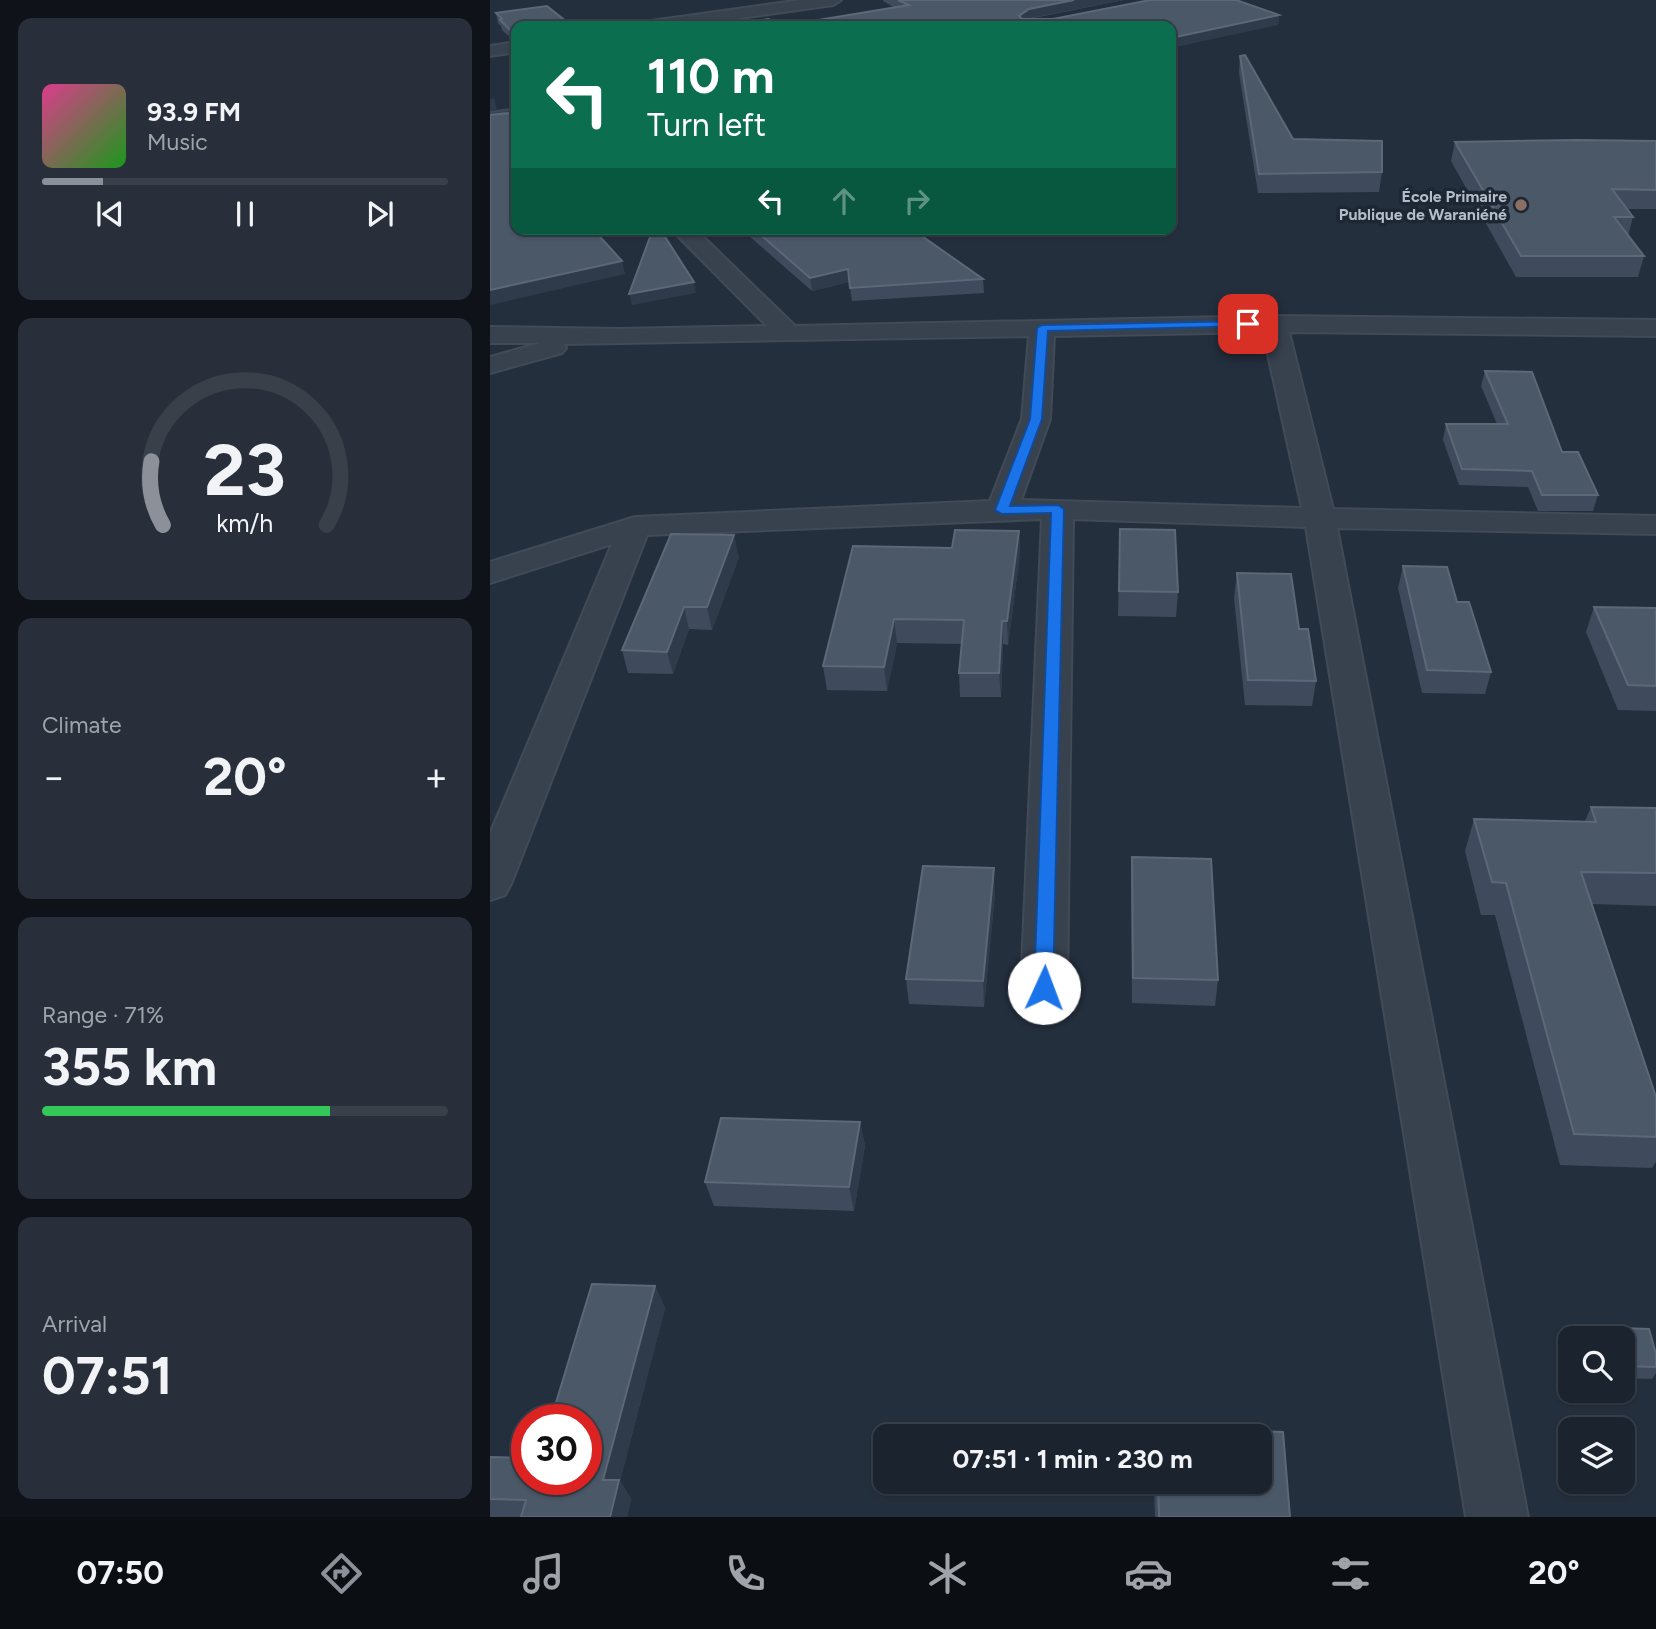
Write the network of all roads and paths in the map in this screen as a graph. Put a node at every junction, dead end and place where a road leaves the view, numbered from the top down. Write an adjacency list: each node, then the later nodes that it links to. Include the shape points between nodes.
1 (833, 0): 4 (street)
2 (677, 5): 3 (street)
3 (646, 21)
4 (685, 21)
5 (511, 48): 6 (street)
6 (490, 51)
7 (511, 116): 8 (street)
8 (490, 120)
9 (688, 235): 13 (street)
10 (1274, 324): 11 (street); 12 (street); 19 (street)
11 (1042, 328): 13 (street); 18 (street, via 1036,419)
12 (1656, 328)
13 (787, 332): 15 (street)
14 (490, 335): 15 (street)
15 (596, 337): 16 (street)
16 (490, 365)
17 (1058, 509): 18 (street); 19 (street); 24 (street)
18 (1002, 510): 21 (street)
19 (1320, 519): 20 (street); 25 (street)
20 (1656, 525)
21 (635, 526): 22 (street); 23 (street)
22 (490, 573)
23 (490, 884)
24 (1044, 988)
25 (1497, 1517)

